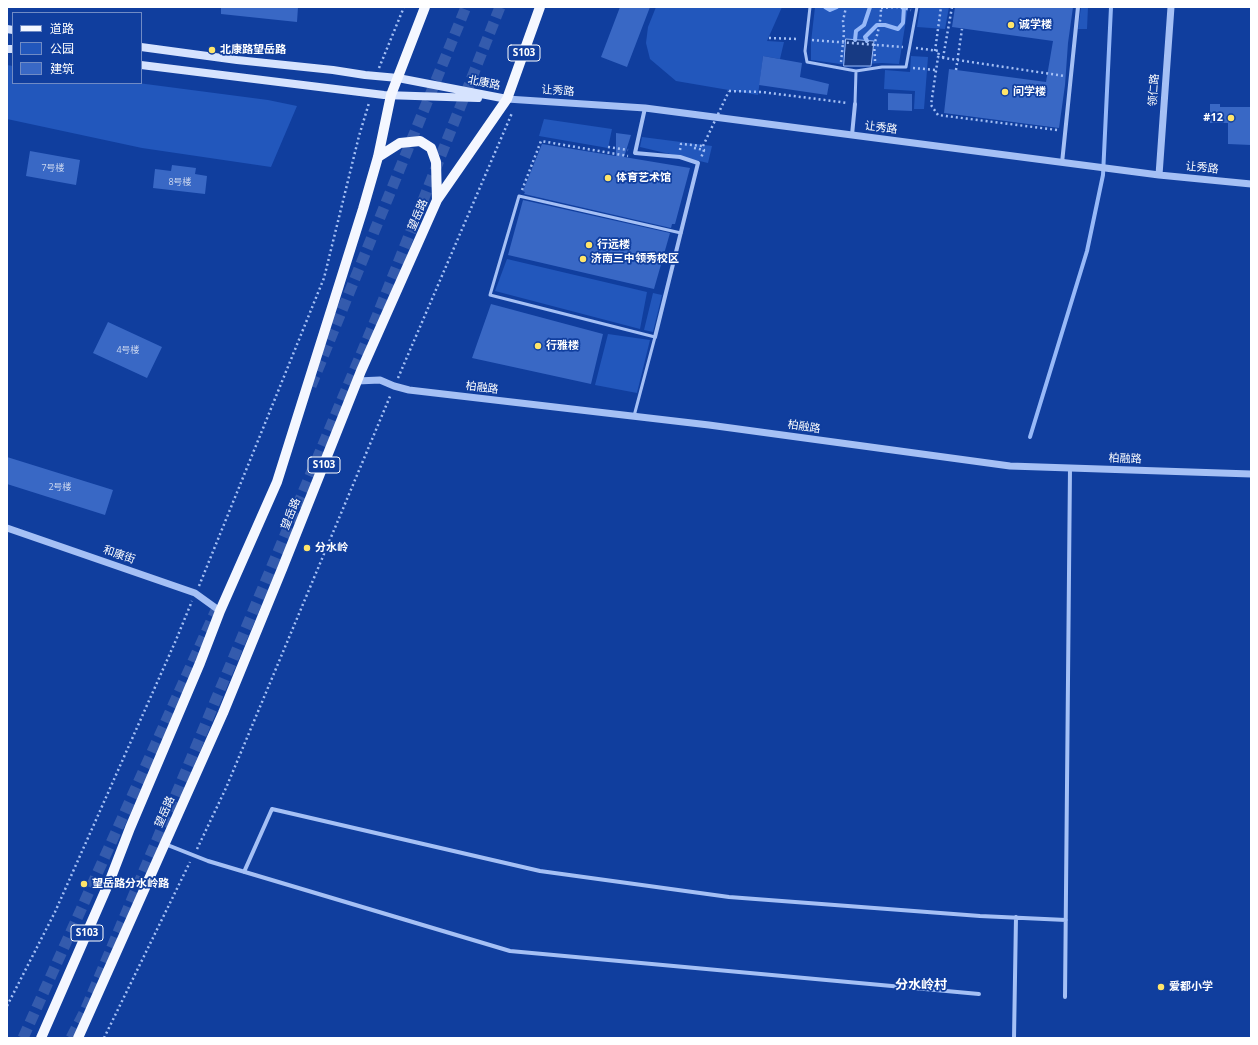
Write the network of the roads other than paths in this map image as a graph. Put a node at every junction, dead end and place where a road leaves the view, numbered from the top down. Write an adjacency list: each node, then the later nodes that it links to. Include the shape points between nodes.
1 (425, 7): 10 (main road, S103)
2 (540, 7): 12 (main road, 望岳路 / S103)
3 (810, 7): 9 (lane, via 805,51 807,62)
4 (916, 7): 9 (lane, via 906,67 882,66)
5 (1078, 7): 17 (street)
6 (1171, 7): 18 (street, 领仁路)
7 (142, 47): 10 (main road, 北康路)
8 (142, 65): 11 (main road, 北康路)
9 (856, 71): 13 (lane)
10 (398, 78): 11 (main road, S103); 12 (main road, 北康路)
11 (391, 95): 12 (main road, 北康路); 16 (main road, S103)
12 (507, 98): 14 (street, 让秀路); 20 (main road, 望岳路 / S103)
13 (855, 104): 15 (street)
14 (645, 108): 15 (street, 让秀路); 21 (street, via 635,153 680,157 698,163)
15 (852, 135): 17 (street, 让秀路)
16 (378, 157): 20 (main road, via 400,143 420,141 431,148 436,162); 28 (main road, S103, via 277,482)
17 (1062, 163): 18 (street, 让秀路)
18 (1159, 175): 19 (street, 让秀路)
19 (1251, 184)
20 (437, 200): 23 (main road, 望岳路 / S103)
21 (681, 233): 22 (street); 22 (lane, via 520,196 490,295)
22 (655, 337): 24 (lane)
23 (357, 381): 24 (street, 柏融路, via 380,380 409,390); 29 (main road, 望岳路 / S103, via 226,706)
24 (634, 416): 25 (street, 柏融路, via 1010,466)
25 (1070, 468): 26 (street, 柏融路); 32 (street)
26 (1251, 474)
27 (7, 528): 28 (street, 和康街, via 195,593)
28 (220, 611): 35 (main road, S103, via 110,880)
29 (164, 844): 30 (street); 36 (main road, 望岳路 / S103)
30 (244, 872): 31 (street, via 272,809 540,871 729,897); 33 (street, via 510,951)
31 (1016, 918): 32 (street); 37 (street)
32 (1066, 920): 34 (street)
33 (979, 994)
34 (1065, 997)
35 (41, 1038)
36 (78, 1038)
37 (1014, 1038)

